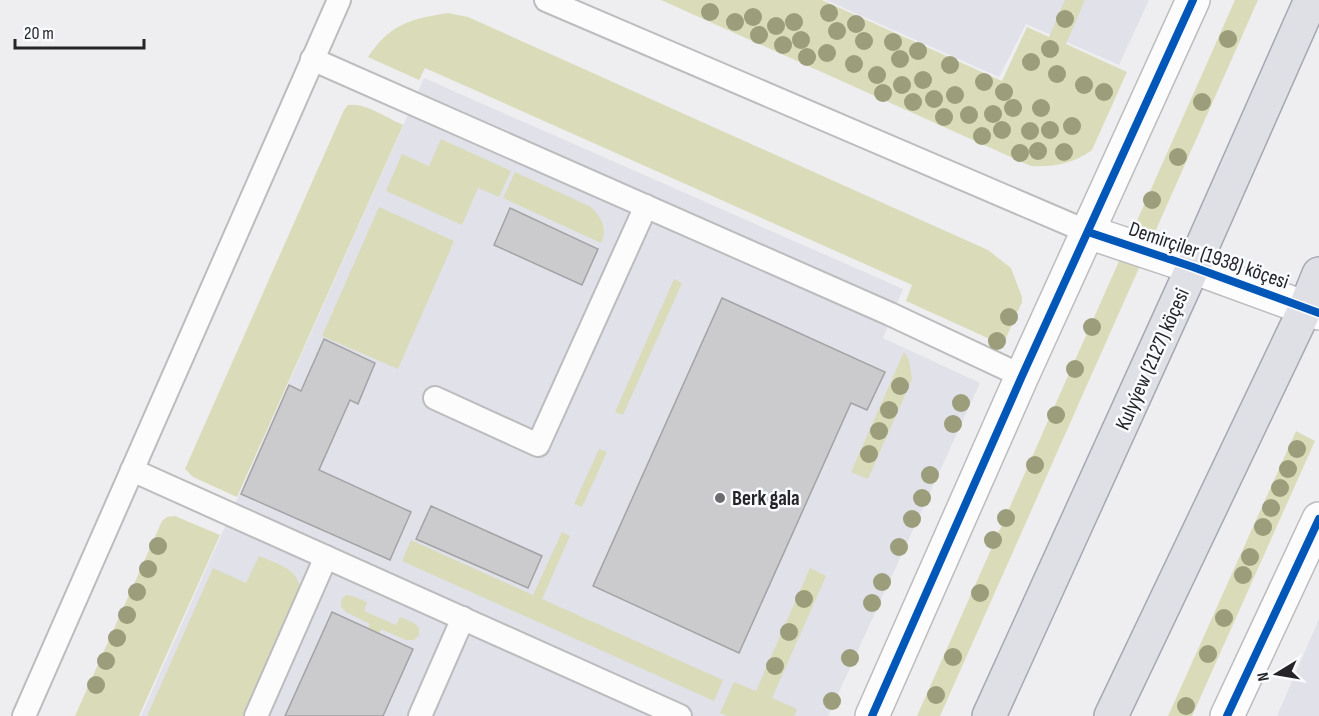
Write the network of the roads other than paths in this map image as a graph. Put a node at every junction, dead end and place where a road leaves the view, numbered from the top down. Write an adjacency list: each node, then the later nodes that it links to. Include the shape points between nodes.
1 (339, 0): 5 (lane)
2 (546, 0): 7 (lane)
3 (1193, 0): 7 (street)
4 (1311, 0): 8 (highway, Kulyýew (2127) köçesi)
5 (312, 59): 6 (lane); 13 (lane)
6 (646, 206): 11 (lane); 12 (lane, via 538,445)
7 (1088, 232): 8 (street, Demirçiler (1938) köçesi); 11 (street)
8 (1193, 267): 10 (street, Demirçiler (1938) köçesi); 22 (highway, Kulyýew (2127) köçesi)
9 (1319, 274): 10 (highway)
10 (1312, 311): 23 (highway)
11 (1022, 376): 21 (street)
12 (435, 398)
13 (132, 470): 15 (lane); 17 (lane)
14 (1319, 519): 24 (street)
15 (326, 557): 16 (lane); 18 (lane)
16 (463, 618): 19 (lane); 20 (lane)
17 (24, 716)
18 (256, 716)
19 (420, 716)
20 (680, 716)
21 (872, 716)
22 (989, 716)
23 (1112, 716)
24 (1227, 716)

